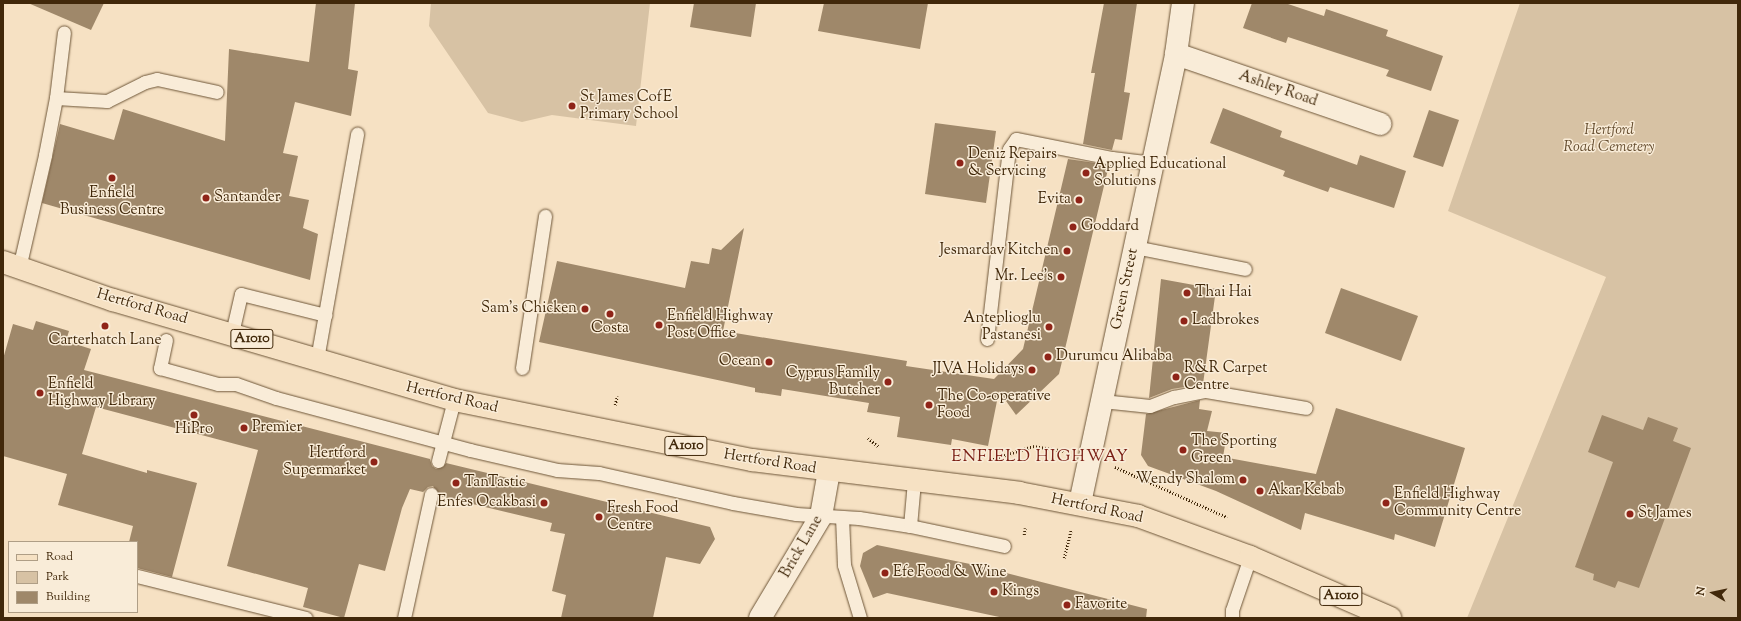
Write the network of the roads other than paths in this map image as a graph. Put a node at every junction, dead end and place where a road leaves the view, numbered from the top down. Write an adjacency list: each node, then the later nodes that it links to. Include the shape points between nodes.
1 (1183, 3): 3 (street, Green Street)
2 (64, 32): 5 (lane)
3 (1176, 54): 6 (street, Ashley Road); 8 (street, Green Street)
4 (217, 92): 5 (lane, via 157,79 145,82 107,101)
5 (56, 98): 11 (lane)
6 (1380, 124)
7 (356, 134): 13 (lane)
8 (1153, 164): 10 (street, Green Street); 15 (lane, via 1016,139 1009,149)
9 (545, 216): 18 (lane)
10 (1134, 247): 12 (lane); 20 (street, Green Street)
11 (11, 265): 14 (main road, Hertford Road / A1010, via 113,300)
12 (1245, 269)
13 (325, 314): 14 (lane, via 241,294); 17 (lane)
14 (232, 333): 17 (main road, Hertford Road / A1010)
15 (987, 339)
16 (166, 340): 22 (lane, Hertford Road, via 160,368 218,384 236,384 276,398)
17 (317, 359): 19 (main road, Hertford Road / A1010, via 353,372)
18 (522, 368)
19 (454, 400): 22 (lane); 24 (main road, Hertford Road / A1010, via 752,460)
20 (1102, 401): 21 (lane, via 1150,406 1174,397 1206,391); 27 (street, Green Street)
21 (1306, 408)
22 (442, 442): 23 (lane); 28 (lane, Hertford Road, via 557,470 599,474 733,503)
23 (438, 461)
24 (830, 471): 25 (main road, Hertford Road / A1010); 28 (street, Brick Lane)
25 (914, 481): 27 (main road, Hertford Road / A1010); 29 (lane)
26 (430, 494): 35 (lane)
27 (1080, 503): 31 (main road, Hertford Road / A1010, via 1138,516)
28 (831, 516): 29 (lane, Hertford Road); 36 (street, Brick Lane); 37 (lane)
29 (910, 526): 30 (lane, Hertford Road)
30 (1004, 546)
31 (1250, 557): 33 (lane); 38 (main road, Hertford Road / A1010)
32 (138, 576): 34 (lane)
33 (1232, 614)
34 (306, 618)
35 (404, 618)
36 (760, 618)
37 (860, 618)
38 (1390, 618)

